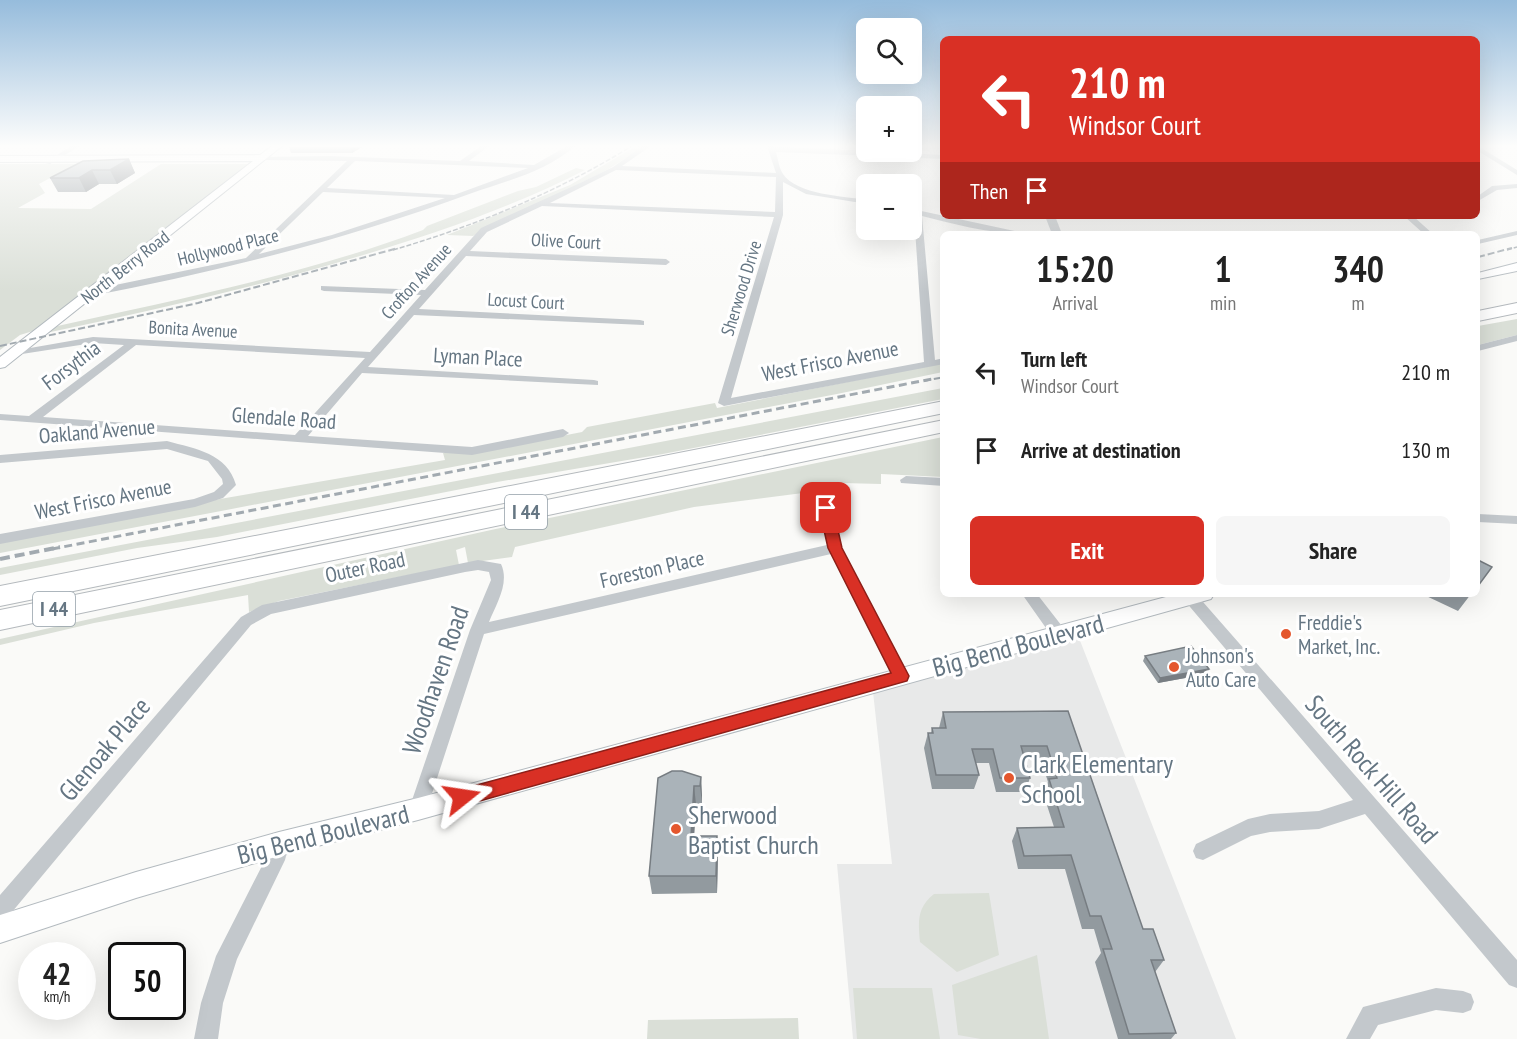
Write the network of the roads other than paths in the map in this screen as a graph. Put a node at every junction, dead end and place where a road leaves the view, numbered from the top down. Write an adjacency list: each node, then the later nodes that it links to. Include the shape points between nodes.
1 (217, 194): 27 (main road, North Berry Road)
2 (316, 194): 22 (street)
3 (424, 194): 8 (street)
4 (463, 194): 8 (street, Hollywood Place)
5 (562, 194): 10 (street, Crofton Avenue)
6 (829, 194): 9 (street)
7 (781, 195): 12 (street, Sherwood Drive)
8 (459, 196): 22 (street, Hollywood Place, via 338,236)
9 (856, 200)
10 (541, 205): 12 (street); 21 (street, Crofton Avenue, via 484,230)
11 (922, 214): 13 (street)
12 (779, 215): 45 (street, Sherwood Drive)
13 (940, 218)
14 (945, 219): 16 (street)
15 (1411, 219): 17 (street)
16 (1002, 231)
17 (1425, 231)
18 (1517, 233): 20 (street)
19 (918, 240): 42 (street)
20 (1480, 242)
21 (464, 253): 23 (street, Olive Court); 28 (street, Crofton Avenue)
22 (248, 260): 27 (street, Hollywood Place)
23 (666, 262)
24 (1517, 267): 25 (main road)
25 (1480, 276)
26 (324, 288): 28 (street)
27 (91, 293): 38 (main road, North Berry Road)
28 (427, 293): 32 (street, Crofton Avenue)
29 (1517, 293): 30 (highway)
30 (1480, 300)
31 (1517, 308): 33 (highway)
32 (411, 312): 34 (street, Locust Court); 39 (street, Crofton Avenue)
33 (1480, 316)
34 (640, 323)
35 (1517, 338): 37 (street)
36 (134, 342): 38 (street, Bonita Avenue, via 84,341); 39 (street, Bonita Avenue); 48 (street, Forsythia)
37 (1480, 347)
38 (13, 354): 41 (main road, North Berry Road)
39 (373, 355): 43 (street, Crofton Avenue)
40 (940, 362): 42 (street, West Frisco Avenue)
41 (0, 364)
42 (930, 364): 45 (street, West Frisco Avenue)
43 (359, 370): 44 (street, Lyman Place); 52 (street, Crofton Avenue)
44 (594, 383)
45 (724, 403)
46 (940, 408): 61 (highway, I 44)
47 (0, 417): 48 (street, Glendale Road)
48 (31, 420): 50 (street, Glendale Road)
49 (940, 427): 70 (highway, I 44)
50 (166, 428): 52 (street, Glendale Road); 53 (street)
51 (563, 433): 52 (street, Glendale Road, via 472,450)
52 (299, 438)
53 (148, 445): 54 (street, Oakland Avenue); 58 (street, Oakland Avenue, via 167,445 212,458 230,485)
54 (0, 459)
55 (906, 480): 56 (street)
56 (940, 482)
57 (822, 488): 63 (street)
58 (213, 498): 62 (street, West Frisco Avenue)
59 (1480, 518): 60 (street)
60 (1517, 520)
61 (304, 535): 65 (highway, via 146,552); 66 (highway, I 44)
62 (0, 539)
63 (835, 548): 73 (street, Foreston Place); 76 (street)
64 (496, 568): 72 (street, Outer Road, via 465,567 267,609); 73 (street, Woodhaven Road, via 498,580)
65 (0, 579)
66 (0, 596)
67 (1031, 597): 75 (street)
68 (1188, 597): 75 (main road, Big Bend Boulevard)
69 (1197, 597): 77 (street, South Rock Hill Road)
70 (108, 598): 71 (highway, I 44); 74 (highway)
71 (0, 620)
72 (246, 621): 81 (street, Glenoak Place)
73 (478, 630): 78 (street, Woodhaven Road)
74 (0, 632)
75 (1059, 634): 76 (main road, Big Bend Boulevard)
76 (901, 676): 78 (main road, Big Bend Boulevard)
77 (1368, 804): 80 (street, via 1319,820 1248,828); 83 (street, South Rock Hill Road)
78 (418, 809): 79 (main road, Big Bend Boulevard)
79 (279, 844): 82 (main road, Big Bend Boulevard); 85 (street, via 275,860 227,956 212,1003)
80 (1203, 851)
81 (0, 911)
82 (0, 929)
83 (1517, 977)
84 (1462, 1002): 86 (street, via 1437,999 1371,1015)
85 (206, 1039)
86 (1358, 1039)

